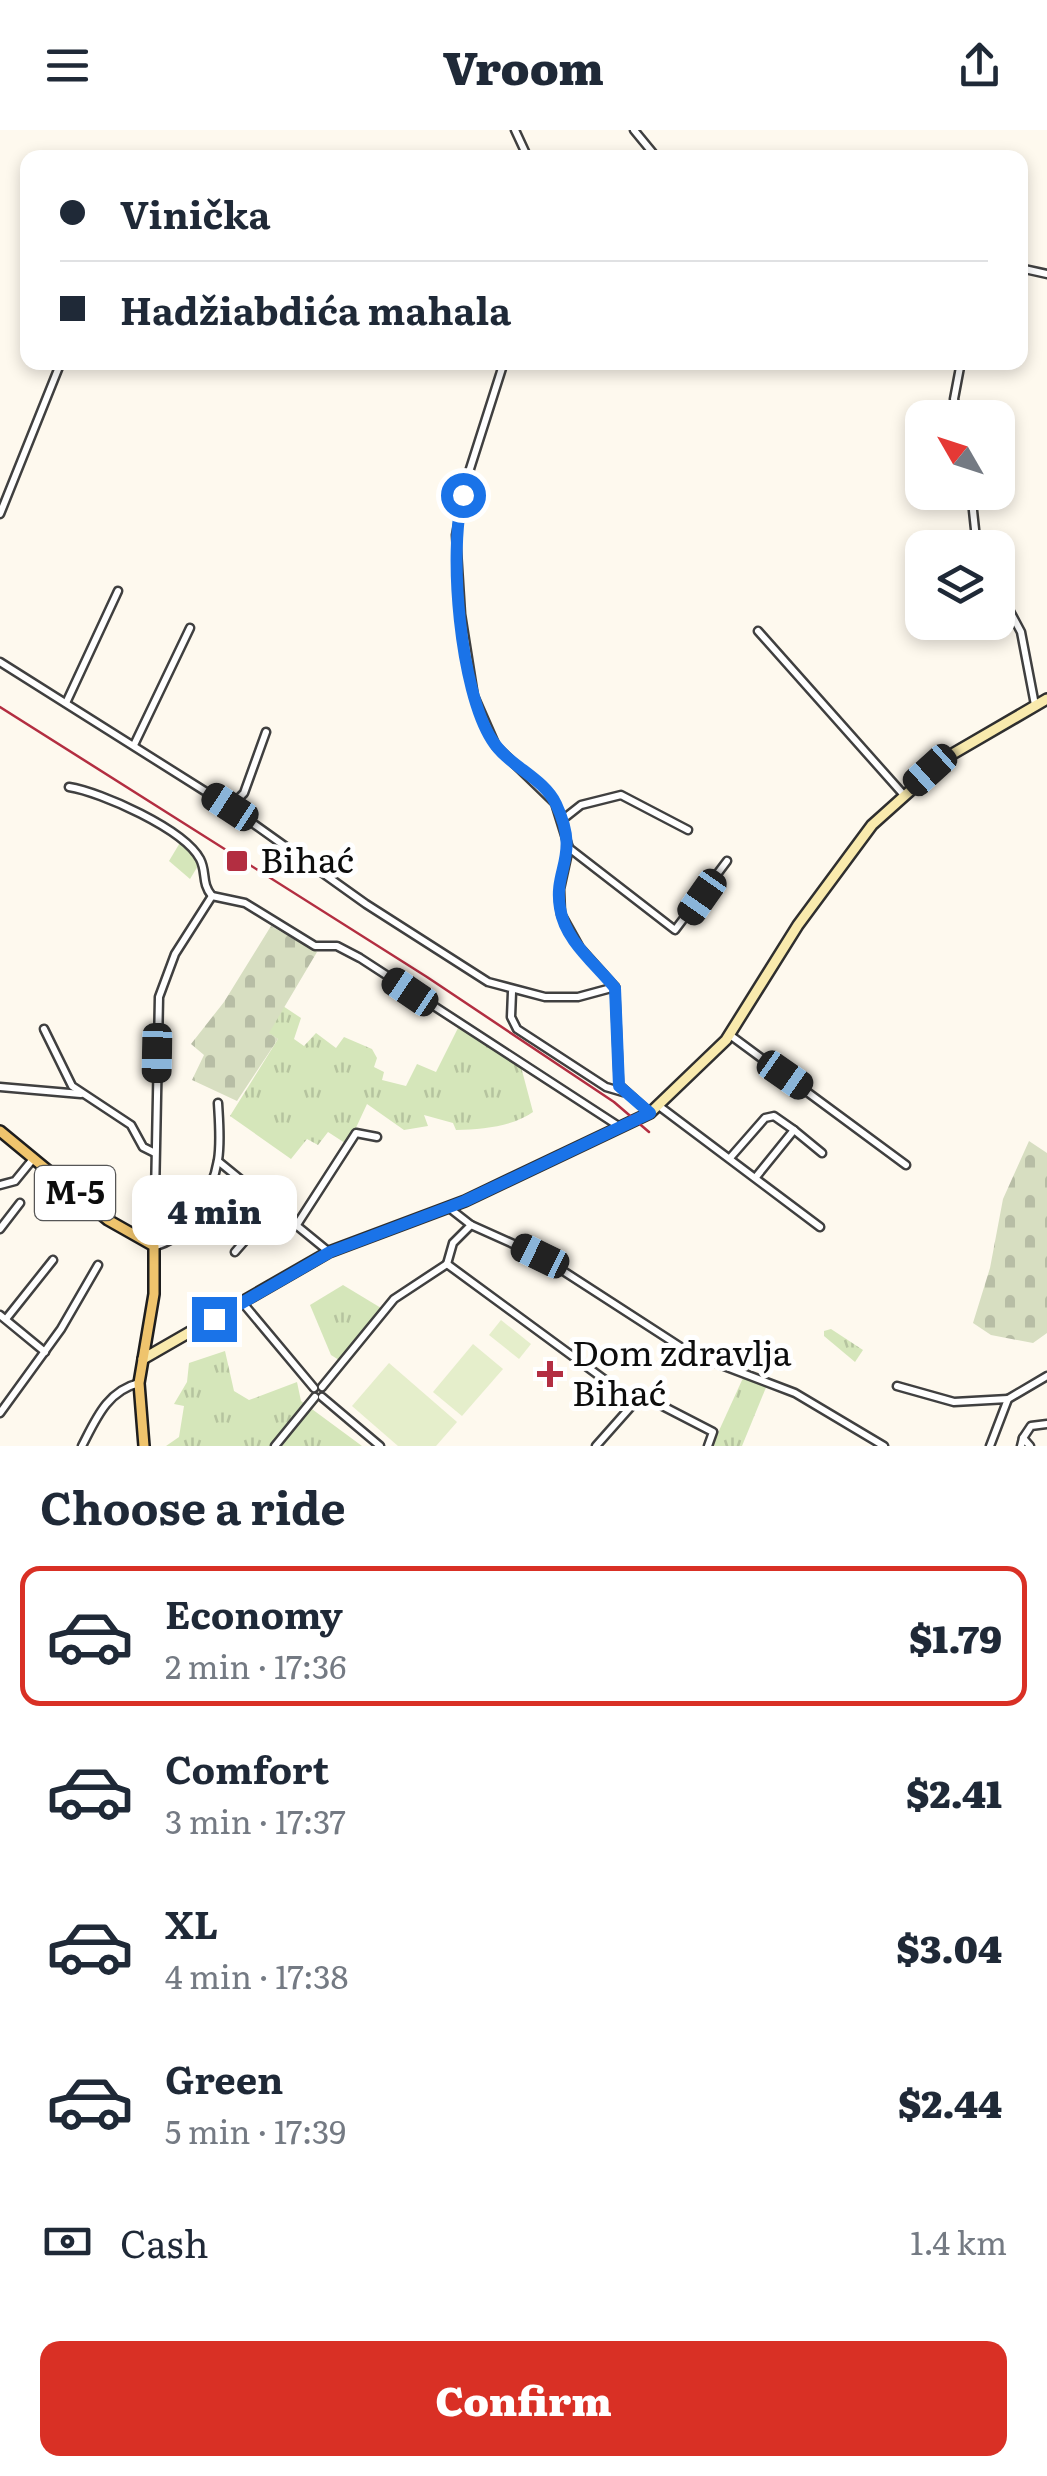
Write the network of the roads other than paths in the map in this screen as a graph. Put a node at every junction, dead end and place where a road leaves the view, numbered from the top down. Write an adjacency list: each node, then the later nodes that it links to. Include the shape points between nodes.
1 (634, 130): 2 (street)
2 (651, 150)
3 (58, 370): 7 (street)
4 (502, 370): 21 (street, via 459,511 460,614 486,730 546,790)
5 (959, 370): 6 (street)
6 (954, 400)
7 (0, 514)
8 (118, 591): 14 (street)
9 (1015, 619): 15 (street)
10 (190, 628): 17 (street)
11 (758, 632): 19 (street)
12 (0, 662): 14 (street)
13 (1047, 698): 15 (street)
14 (66, 703): 17 (street)
15 (1035, 707): 19 (street, via 948,756)
16 (266, 732): 20 (street, via 244,793)
17 (134, 745): 20 (street)
18 (68, 788): 25 (street, via 107,796 181,840 200,858)
19 (903, 794): 29 (street, via 818,898)
20 (230, 807): 27 (street, via 441,953)
21 (562, 820): 22 (street, via 581,806 621,795); 23 (street)
22 (688, 830)
23 (569, 848): 24 (street, via 675,930); 26 (street, via 561,914)
24 (727, 861)
25 (212, 896): 35 (street, via 245,903 315,946 337,946 360,958); 39 (street, via 174,954 160,997)
26 (615, 988): 27 (street, via 578,997); 31 (street, via 616,1070)
27 (512, 992): 31 (street, via 516,1029)
28 (44, 1028): 32 (street)
29 (730, 1036): 34 (street); 44 (street)
30 (0, 1087): 32 (street)
31 (623, 1092): 34 (street)
32 (81, 1094): 39 (street, via 131,1125 143,1147)
33 (218, 1103): 43 (street)
34 (655, 1109): 35 (street); 41 (street)
35 (621, 1128): 49 (street)
36 (794, 1130): 40 (street); 41 (street, via 769,1115); 45 (street)
37 (0, 1132): 42 (main road, M-5)
38 (377, 1136): 50 (street, via 356,1133)
39 (155, 1153): 54 (street)
40 (822, 1153)
41 (730, 1158): 45 (street)
42 (33, 1159): 46 (street, via 15,1180); 54 (main road, M-5, via 108,1220)
43 (218, 1161): 48 (street); 54 (street, via 199,1207 172,1240)
44 (906, 1164)
45 (756, 1177): 52 (street)
46 (0, 1185)
47 (20, 1203): 53 (street)
48 (276, 1206): 50 (street); 55 (street)
49 (448, 1207): 51 (street); 56 (street)
50 (298, 1222): 56 (street)
51 (472, 1225): 58 (street, via 453,1242); 79 (street, via 540,1256 690,1353 795,1394)
52 (820, 1227)
53 (0, 1229)
54 (154, 1246): 63 (main road, M-5)
55 (235, 1252)
56 (330, 1252): 60 (street)
57 (54, 1260): 61 (street)
58 (447, 1264): 67 (street, via 394,1298); 68 (street)
59 (98, 1266): 62 (street)
60 (242, 1302): 63 (street); 67 (street)
61 (3, 1317): 62 (street)
62 (44, 1352): 70 (street)
63 (143, 1358): 65 (main road, M-5)
64 (1047, 1376): 69 (street)
65 (140, 1383): 73 (street, via 105,1404); 74 (main road, M-5)
66 (897, 1386): 69 (street, via 954,1402)
67 (318, 1392): 75 (street); 76 (street)
68 (635, 1402): 77 (street); 78 (street, via 651,1400 713,1432)
69 (1007, 1404): 80 (street)
70 (0, 1413)
71 (1047, 1424): 72 (street, via 1030,1426)
72 (1022, 1442): 81 (street)
73 (82, 1446)
74 (144, 1446)
75 (275, 1446)
76 (380, 1446)
77 (596, 1446)
78 (708, 1446)
79 (884, 1446)
80 (990, 1446)
81 (1030, 1446)

